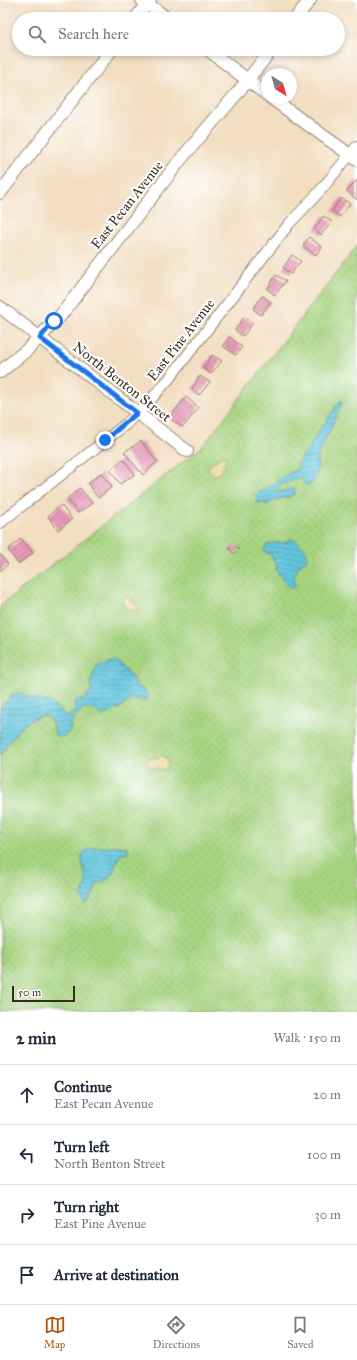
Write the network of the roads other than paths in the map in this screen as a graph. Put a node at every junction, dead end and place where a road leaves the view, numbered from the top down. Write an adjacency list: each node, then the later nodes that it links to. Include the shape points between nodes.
1 (310, 0): 5 (street)
2 (146, 1): 3 (street); 4 (street)
3 (139, 12)
4 (159, 12)
5 (301, 12)
6 (107, 56): 13 (street)
7 (216, 56): 9 (street)
8 (267, 56): 9 (street, East Pecan Avenue)
9 (247, 81): 10 (street); 15 (street, East Pecan Avenue, via 201,134 74,299)
10 (261, 91)
11 (280, 104): 12 (street)
12 (355, 154): 17 (street, East Pine Avenue, via 289,224 169,379)
13 (0, 193)
14 (0, 307): 15 (street, North Benton Street)
15 (40, 338): 16 (street, East Pecan Avenue); 17 (street, North Benton Street)
16 (0, 372)
17 (137, 413): 18 (street, North Benton Street); 19 (street, East Pine Avenue)
18 (187, 451)
19 (0, 523)

